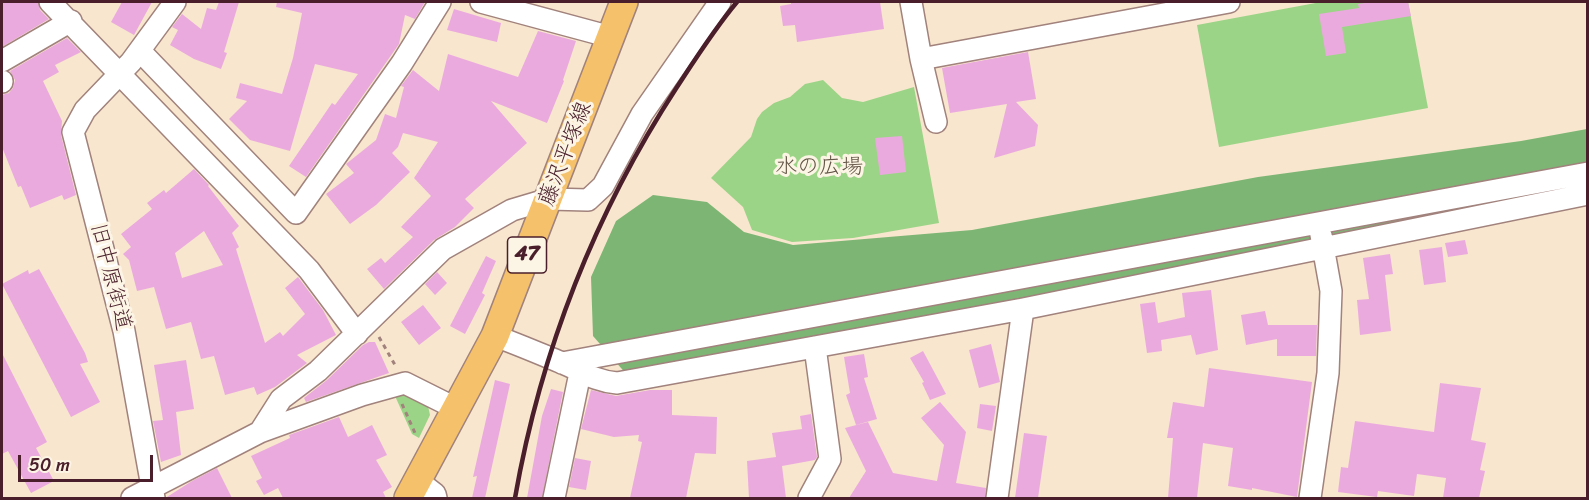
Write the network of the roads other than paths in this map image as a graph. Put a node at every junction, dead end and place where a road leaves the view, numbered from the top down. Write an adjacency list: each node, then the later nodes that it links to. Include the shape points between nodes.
1 (50, 2): 9 (street)
2 (176, 2): 11 (street)
3 (440, 2): 11 (street, via 296,213)
4 (481, 2): 10 (street)
5 (624, 2): 10 (main road, 藤沢平塚線 / 47)
6 (720, 2): 18 (street, via 642,114 603,186 588,200)
7 (910, 2): 12 (street)
8 (1229, 2): 12 (street)
9 (70, 21): 13 (street); 14 (street)
10 (611, 37): 18 (main road, 藤沢平塚線 / 47)
11 (140, 51): 14 (street)
12 (921, 59): 15 (street)
13 (2, 61)
14 (120, 73): 22 (street); 31 (street, 旧中原街道, via 85,111 73,132 124,331)
15 (936, 122)
16 (1587, 173): 19 (street)
17 (1587, 194): 20 (street)
18 (549, 199): 22 (street, via 512,210 443,249); 23 (main road, 藤沢平塚線 / 47)
19 (1318, 223): 20 (street); 25 (street)
20 (1323, 249): 21 (street); 35 (street, via 1331,291 1329,373)
21 (1023, 309): 24 (street); 34 (street)
22 (367, 334): 29 (street, via 281,399)
23 (495, 336): 26 (street); 28 (main road, 藤沢平塚線 / 47)
24 (815, 346): 27 (street, via 617,383); 33 (street, via 830,459)
25 (601, 356): 26 (street); 27 (street, via 597,367)
26 (571, 368): 27 (street); 32 (street)
27 (605, 382)
28 (455, 408): 29 (street, via 400,385); 30 (main road, 藤沢平塚線 / 47)
29 (260, 432): 31 (street)
30 (420, 492)
31 (146, 495)
32 (554, 498)
33 (809, 498)
34 (997, 498)
35 (1310, 498)

